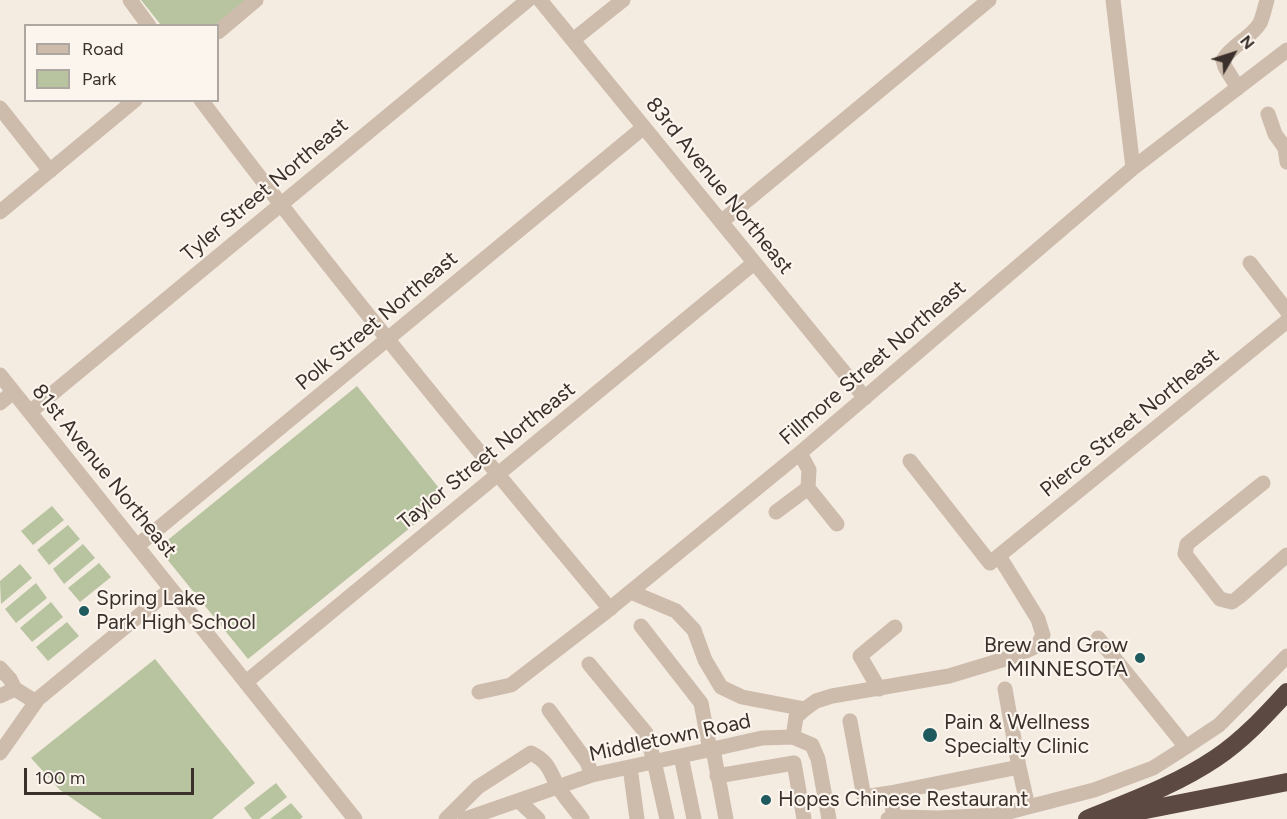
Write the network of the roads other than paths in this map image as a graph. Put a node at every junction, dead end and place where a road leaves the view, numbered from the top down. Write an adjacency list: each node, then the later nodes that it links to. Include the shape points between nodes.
1 (130, 0): 9 (street)
2 (256, 0): 10 (street)
3 (528, 0): 23 (street, Tyler Street Northeast)
4 (540, 0): 11 (street, 83rd Avenue Northeast)
5 (623, 0): 11 (street)
6 (989, 0): 25 (street)
7 (1113, 0): 21 (street)
8 (1267, 0): 13 (street, via 1259,23 1223,60)
9 (148, 24)
10 (219, 31)
11 (573, 40): 18 (street, 83rd Avenue Northeast)
12 (1287, 50): 13 (street, Fillmore Street Northeast)
13 (1238, 87): 21 (street, Fillmore Street Northeast)
14 (133, 102): 22 (street)
15 (203, 102): 23 (street)
16 (0, 108): 22 (street)
17 (1268, 114): 19 (street)
18 (644, 127): 25 (street, 83rd Avenue Northeast); 30 (street, Polk Street Northeast)
19 (1281, 133): 20 (street)
20 (1287, 162)
21 (1133, 168): 33 (street, Fillmore Street Northeast)
22 (50, 171): 24 (street)
23 (280, 205): 30 (street); 35 (street, Tyler Street Northeast)
24 (0, 212)
25 (721, 222): 26 (street, 83rd Avenue Northeast)
26 (754, 263): 33 (street, 83rd Avenue Northeast); 38 (street, Taylor Street Northeast)
27 (1250, 263): 28 (street)
28 (1287, 311)
29 (1287, 321): 45 (street, Pierce Street Northeast)
30 (388, 339): 38 (street); 43 (street, Polk Street Northeast)
31 (0, 375): 32 (street, 81st Avenue Northeast)
32 (13, 392): 34 (street); 35 (street, 81st Avenue Northeast)
33 (865, 398): 36 (street, Fillmore Street Northeast)
34 (0, 403)
35 (30, 412): 43 (street, 81st Avenue Northeast)
36 (801, 453): 40 (street, via 809,470); 47 (street, Fillmore Street Northeast)
37 (910, 461): 45 (street, via 990,563)
38 (497, 475): 48 (street); 55 (street, Taylor Street Northeast)
39 (1263, 483): 44 (street, via 1187,544 1185,554 1220,599 1232,602)
40 (808, 488): 41 (street); 42 (street)
41 (776, 512)
42 (837, 524)
43 (137, 546): 46 (street, 81st Avenue Northeast)
44 (1287, 555)
45 (999, 556): 57 (street, via 1038,619 1043,635 1037,646 949,676)
46 (171, 589): 55 (street, 81st Avenue Northeast); 62 (street)
47 (631, 592): 48 (street, Fillmore Street Northeast); 63 (street, via 676,611 694,630 721,687 742,697)
48 (609, 609): 59 (street, Fillmore Street Northeast, via 511,685)
49 (641, 626): 68 (street, via 701,703)
50 (895, 627): 57 (street, via 860,656)
51 (1098, 638): 67 (street)
52 (1287, 656): 67 (street, via 1219,725)
53 (589, 664): 71 (street, via 646,733)
54 (0, 668): 56 (street)
55 (246, 682): 80 (street, 81st Avenue Northeast)
56 (15, 688): 61 (street); 62 (street)
57 (879, 689): 63 (street, via 832,696)
58 (1005, 689): 73 (street)
59 (479, 692)
60 (1287, 692): 95 (highway, via 1257,725 1217,758 1165,788)
61 (0, 696)
62 (36, 702): 69 (street)
63 (805, 709): 66 (street, via 796,717)
64 (549, 710): 74 (street, via 587,762)
65 (850, 721): 78 (street, via 864,797)
66 (793, 737): 68 (street, Middletown Road, via 762,738); 94 (street, via 812,745)
67 (1186, 747): 81 (street, via 1153,768 1094,790)
68 (711, 749): 70 (street, Middletown Road); 75 (street)
69 (0, 753)
70 (681, 756): 71 (street, Middletown Road); 91 (street)
71 (654, 761): 72 (street, Middletown Road); 90 (street)
72 (630, 767): 74 (street, Middletown Road); 89 (street)
73 (1019, 767): 78 (street); 81 (street)
74 (592, 775): 77 (street, Middletown Road)
75 (717, 776): 92 (street); 93 (street, via 794,763)
76 (1287, 782): 96 (highway)
77 (558, 787): 79 (street, Middletown Road); 85 (street, via 551,770 531,753 478,788); 88 (street)
78 (890, 793): 82 (street)
79 (519, 801): 86 (street, Middletown Road); 87 (street)
80 (343, 804): 83 (street); 84 (street, 81st Avenue Northeast)
81 (1028, 807): 82 (street, via 997,815)
82 (891, 818)
83 (348, 819)
84 (355, 819)
85 (446, 819)
86 (465, 819)
87 (538, 819)
88 (582, 819)
89 (637, 819)
90 (667, 819)
91 (694, 819)
92 (726, 819)
93 (804, 819)
94 (830, 819)
95 (1087, 819)
96 (1102, 819)

